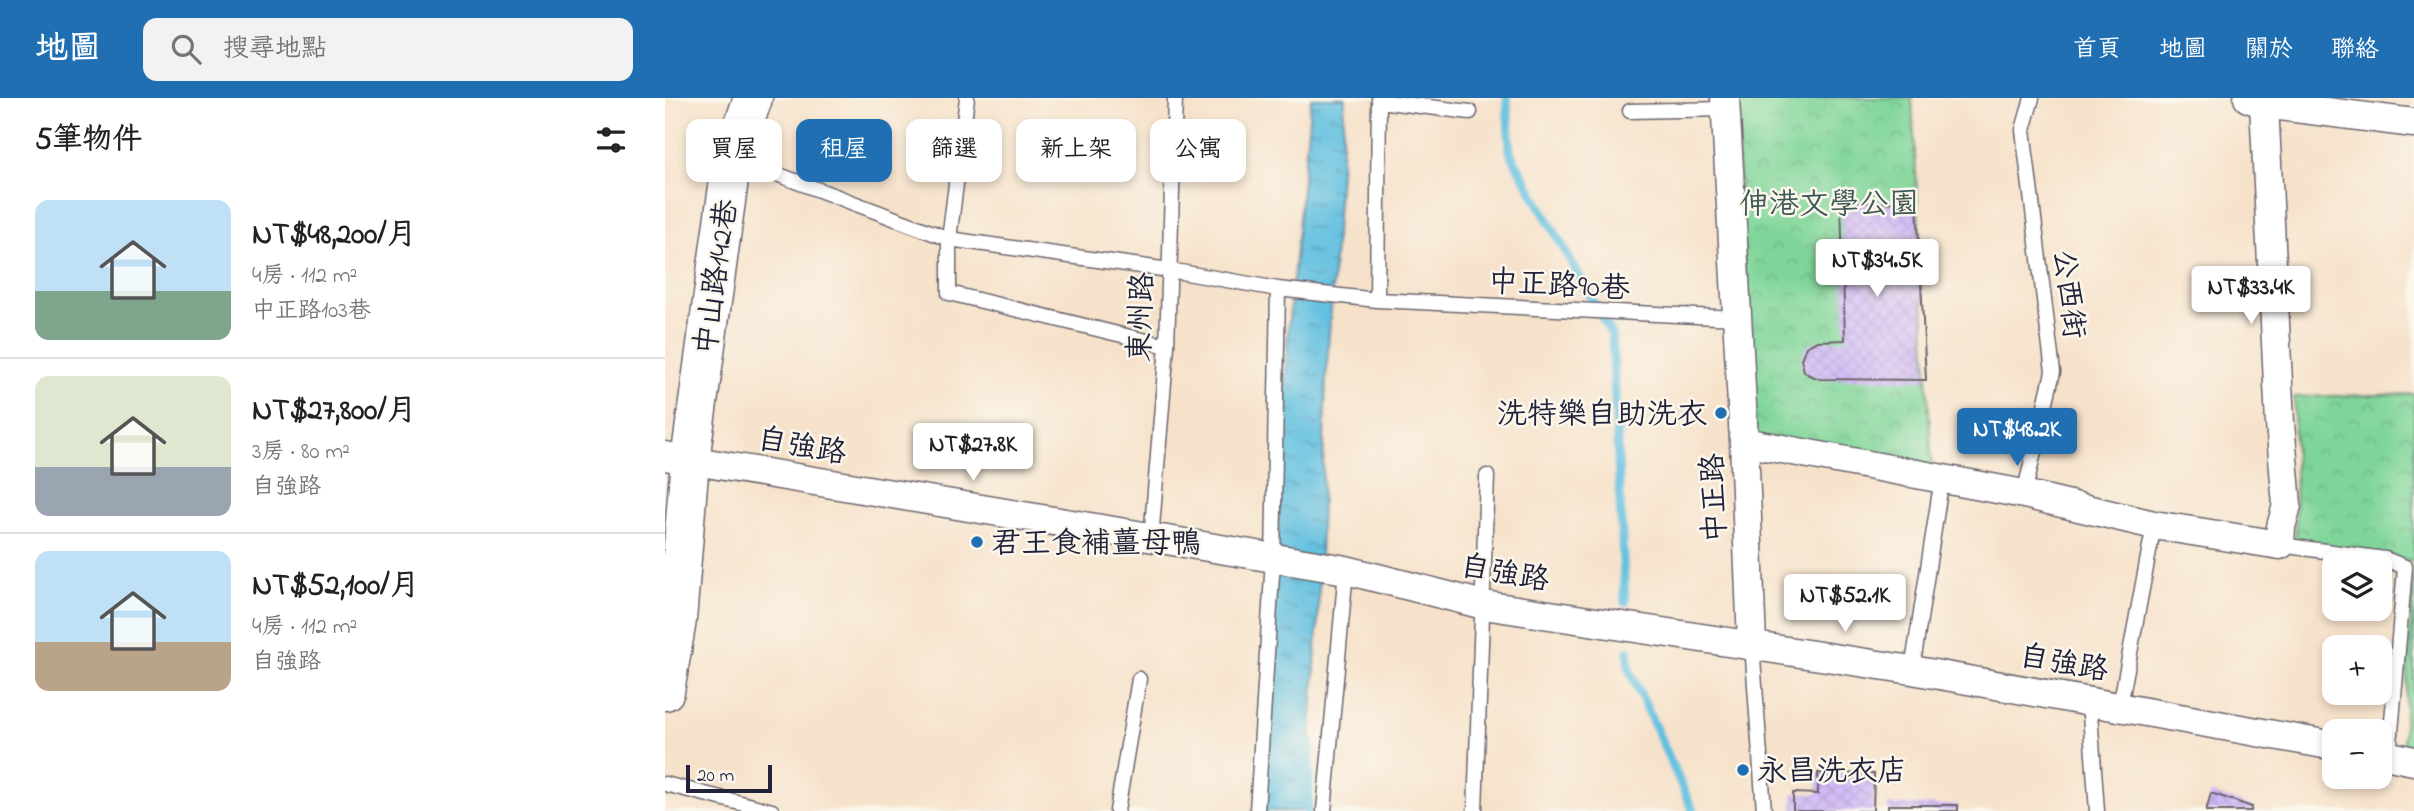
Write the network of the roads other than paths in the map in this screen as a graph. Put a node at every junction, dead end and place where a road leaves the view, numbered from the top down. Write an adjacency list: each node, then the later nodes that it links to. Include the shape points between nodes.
1 (753, 98): 10 (street, 中山路142巷)
2 (967, 98): 14 (lane)
3 (1175, 98): 15 (lane, 東州路)
4 (2032, 98): 24 (lane, 公西街, via 2023,131 2053,372)
5 (1379, 99): 9 (lane); 17 (lane)
6 (2256, 101): 11 (street); 27 (street, via 2287,505)
7 (1726, 104): 8 (lane); 18 (street, 中正路)
8 (1630, 111)
9 (1470, 113)
10 (746, 119)
11 (2414, 123)
12 (782, 177): 14 (lane, 中正路90巷)
13 (728, 182): 21 (street, 中山路142巷)
14 (949, 239): 15 (lane, 中正路90巷); 19 (lane, via 949,293)
15 (1169, 270): 16 (lane, 中正路90巷); 19 (lane, 東州路)
16 (1277, 289): 17 (lane, 中正路90巷); 28 (lane)
17 (1377, 300): 18 (lane, 中正路90巷)
18 (1737, 318): 20 (street, 中正路)
19 (1167, 346): 26 (lane, 東州路)
20 (1744, 442): 23 (street); 32 (street, 中正路)
21 (677, 458): 26 (street, 自強路); 31 (street, 中山路142巷)
22 (1487, 476): 30 (lane)
23 (1943, 478): 24 (street); 33 (lane)
24 (2024, 494): 25 (street)
25 (2154, 525): 27 (street); 37 (lane)
26 (1151, 539): 28 (street, 自強路)
27 (2280, 545): 39 (lane, via 2385,559 2405,567)
28 (1273, 559): 29 (street, 自強路); 43 (lane)
29 (1346, 570): 30 (street, 自強路); 44 (lane)
30 (1484, 605): 32 (street, 自強路); 45 (lane)
31 (671, 619): 35 (street, 中山路142巷)
32 (1752, 644): 33 (street, 自強路); 46 (lane, 中正路)
33 (1912, 670): 36 (street, 自強路)
34 (1139, 679): 42 (lane)
35 (665, 691)
36 (2089, 700): 37 (street, 自強路); 47 (lane)
37 (2120, 706): 38 (street, 自強路)
38 (2322, 744)
39 (2394, 757)
40 (665, 784): 41 (lane)
41 (772, 811)
42 (1117, 811)
43 (1258, 811)
44 (1324, 811)
45 (1475, 811)
46 (1764, 811)
47 (2097, 811)

